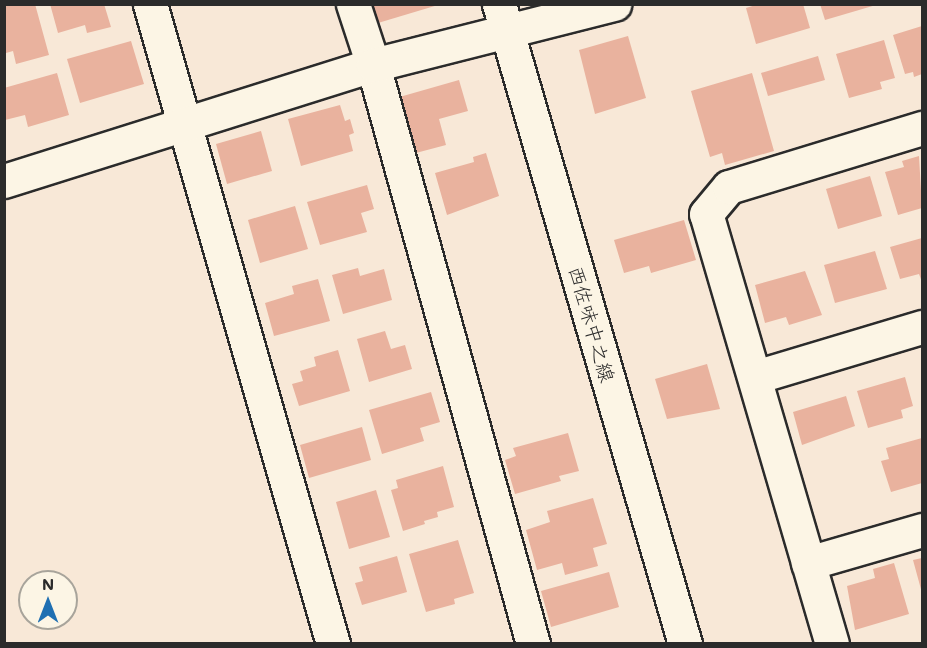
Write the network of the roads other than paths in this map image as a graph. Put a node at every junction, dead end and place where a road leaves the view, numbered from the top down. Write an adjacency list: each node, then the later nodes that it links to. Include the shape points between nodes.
1 (150, 4): 6 (street)
2 (352, 4): 5 (street)
3 (614, 4): 4 (street)
4 (503, 19): 5 (street); 15 (street, 西佐味中之線)
5 (373, 65): 6 (street); 14 (street)
6 (186, 123): 8 (street); 13 (street)
7 (922, 128): 10 (street, via 729,188 706,214)
8 (4, 180)
9 (922, 327): 10 (street)
10 (755, 377): 12 (street)
11 (922, 530): 12 (street)
12 (808, 563): 16 (street)
13 (333, 644)
14 (532, 644)
15 (685, 644)
16 (832, 644)

